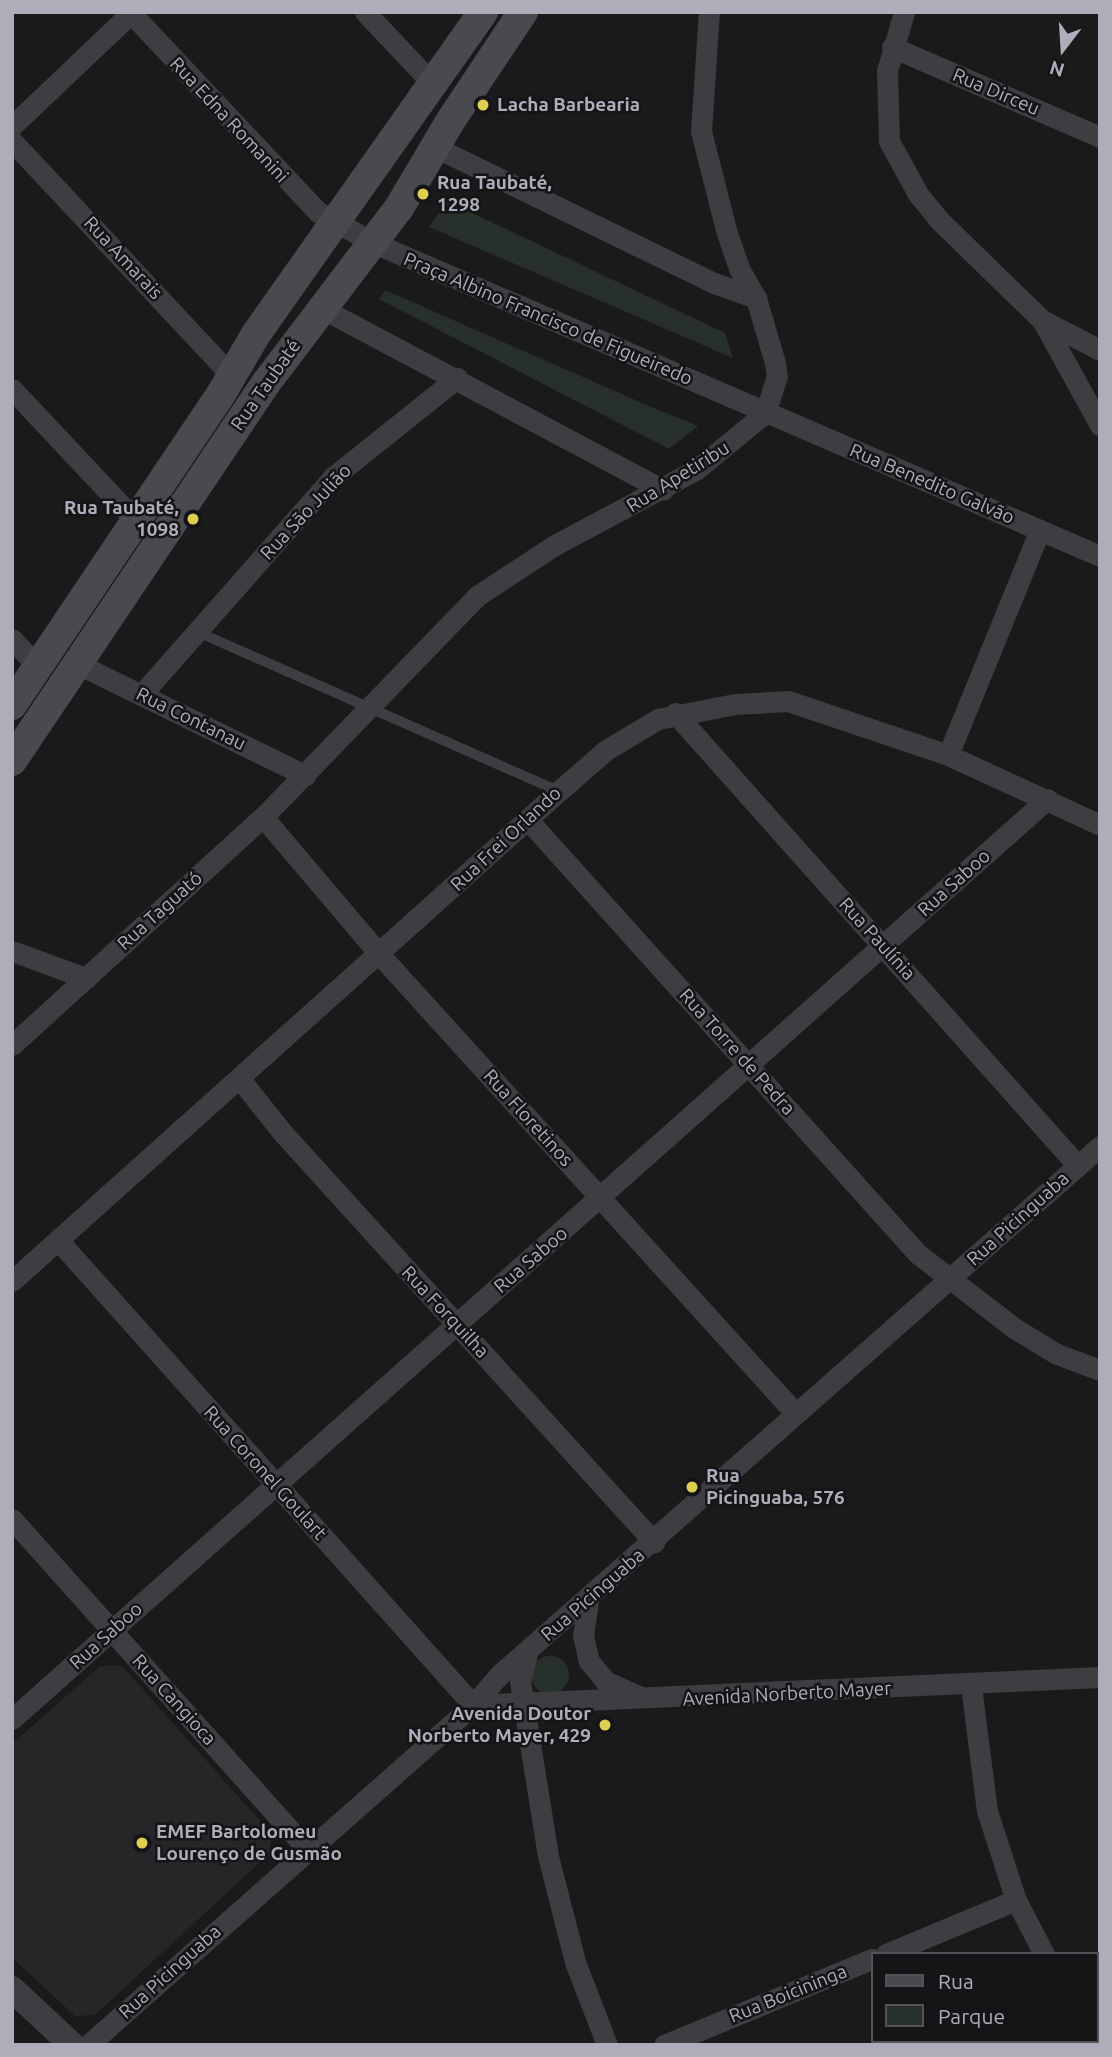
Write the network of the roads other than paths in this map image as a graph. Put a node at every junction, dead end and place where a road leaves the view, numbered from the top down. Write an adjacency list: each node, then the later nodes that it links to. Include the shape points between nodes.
1 (365, 12): 8 (street)
2 (483, 12): 8 (main road, Rua Taubaté)
3 (523, 12): 12 (main road, Rua Taubaté)
4 (709, 12): 15 (street, Rua Apetiribu, via 701,131 726,230)
5 (904, 12): 7 (street)
6 (131, 13): 9 (street); 13 (street, Rua Edna Romanini, via 290,186)
7 (892, 47): 10 (street, Rua Dirceu); 17 (street, via 886,121 900,162 918,194 962,246)
8 (432, 83): 13 (main road, Rua Taubaté)
9 (12, 127)
10 (1100, 137)
11 (12, 141): 19 (street, Rua Amarais)
12 (435, 147): 14 (main road, Rua Taubaté); 15 (street, via 714,283)
13 (334, 220): 14 (street, Praça Albino Francisco de Figueiredo); 19 (main road, Rua Taubaté)
14 (374, 243): 16 (main road, Rua Taubaté); 22 (street, Praça Albino Francisco de Figueiredo)
15 (756, 299): 22 (street, Rua Apetiribu, via 777,377)
16 (323, 309): 20 (street); 30 (main road, Rua Taubaté, via 266,383)
17 (1042, 320): 18 (street); 23 (street)
18 (1100, 350)
19 (232, 376): 25 (main road, Rua Taubaté)
20 (457, 378): 24 (street); 28 (street, Rua São Julião, via 333,477)
21 (12, 389): 25 (street)
22 (765, 413): 24 (street, Rua Apetiribu, via 722,452); 26 (street, Rua Benedito Galvão)
23 (1100, 425)
24 (663, 490): 34 (street, Rua Apetiribu, via 553,546 477,596)
25 (137, 522): 31 (main road, Rua Taubaté)
26 (1040, 530): 27 (street, Rua Benedito Galvão); 36 (street)
27 (1100, 556)
28 (200, 633): 32 (street, Rua São Julião); 34 (lane)
29 (12, 639): 31 (street)
30 (78, 664): 32 (street, Rua Contanau); 37 (main road, Rua Taubaté)
31 (38, 667): 33 (main road, Rua Taubaté)
32 (141, 695): 38 (street, Rua Contanau)
33 (12, 705)
34 (367, 706): 38 (street, Rua Apetiribu); 39 (lane)
35 (675, 713): 36 (street, Rua Frei Orlando, via 788,701); 39 (street, Rua Frei Orlando, via 638,728); 44 (street, Rua Paulínia)
36 (948, 755): 40 (street, Rua Frei Orlando)
37 (12, 761)
38 (304, 775): 41 (street, Rua Taguató)
39 (559, 791): 42 (street, Rua Frei Orlando)
40 (1047, 799): 43 (street, Rua Frei Orlando); 44 (street, Rua Saboo)
41 (263, 817): 46 (street, Rua Floretinos); 47 (street, Rua Taguató)
42 (528, 820): 46 (street, Rua Frei Orlando); 49 (street, Rua Torre de Pedra)
43 (1100, 825)
44 (883, 946): 49 (street, Rua Saboo); 52 (street, Rua Paulínia)
45 (12, 951): 47 (street)
46 (380, 955): 50 (street, Rua Frei Orlando); 53 (street, Rua Floretinos)
47 (86, 978): 48 (street, Rua Taguató)
48 (12, 1045)
49 (749, 1065): 53 (street, Rua Saboo); 55 (street, Rua Torre de Pedra, via 918,1254)
50 (240, 1079): 54 (street, Rua Frei Orlando); 57 (street, Rua Forquilha)
51 (1100, 1146): 52 (street, Rua Picinguaba)
52 (1078, 1166): 55 (street, Rua Picinguaba)
53 (601, 1199): 57 (street, Rua Saboo); 59 (street, Rua Floretinos)
54 (58, 1240): 56 (street, Rua Frei Orlando); 60 (street, Rua Coronel Goulart)
55 (950, 1280): 58 (street, Rua Torre de Pedra, via 1057,1354); 59 (street, Rua Picinguaba)
56 (12, 1281)
57 (457, 1325): 60 (street, Rua Saboo); 62 (street, Rua Forquilha)
58 (1100, 1370)
59 (796, 1414): 62 (street, Rua Picinguaba)
60 (275, 1485): 64 (street, Rua Saboo); 70 (street, Rua Coronel Goulart)
61 (12, 1519): 64 (street, Rua Cangioca)
62 (654, 1542): 63 (street, Rua Picinguaba)
63 (588, 1601): 65 (street, Rua Picinguaba); 68 (street, via 583,1636 595,1672 617,1688)
64 (112, 1631): 71 (street, Rua Saboo); 72 (street, Rua Cangioca)
65 (528, 1650): 69 (street, via 520,1681); 70 (street, Rua Picinguaba)
66 (1100, 1677): 67 (street, Avenida Norberto Mayer)
67 (971, 1686): 68 (street, Avenida Norberto Mayer); 73 (street, via 987,1811)
68 (652, 1700): 69 (street, Avenida Norberto Mayer)
69 (525, 1704): 70 (street, Avenida Norberto Mayer); 80 (street, via 559,1906)
70 (473, 1705): 72 (street, Rua Picinguaba)
71 (12, 1719)
72 (307, 1849): 79 (street, Rua Picinguaba)
73 (1016, 1900): 74 (street); 75 (street)
74 (891, 1952)
75 (1043, 1952)
76 (870, 1960): 81 (street, Rua Boicininga)
77 (12, 1989): 78 (street)
78 (72, 2045)
79 (88, 2045)
80 (607, 2045)
81 (664, 2045)

